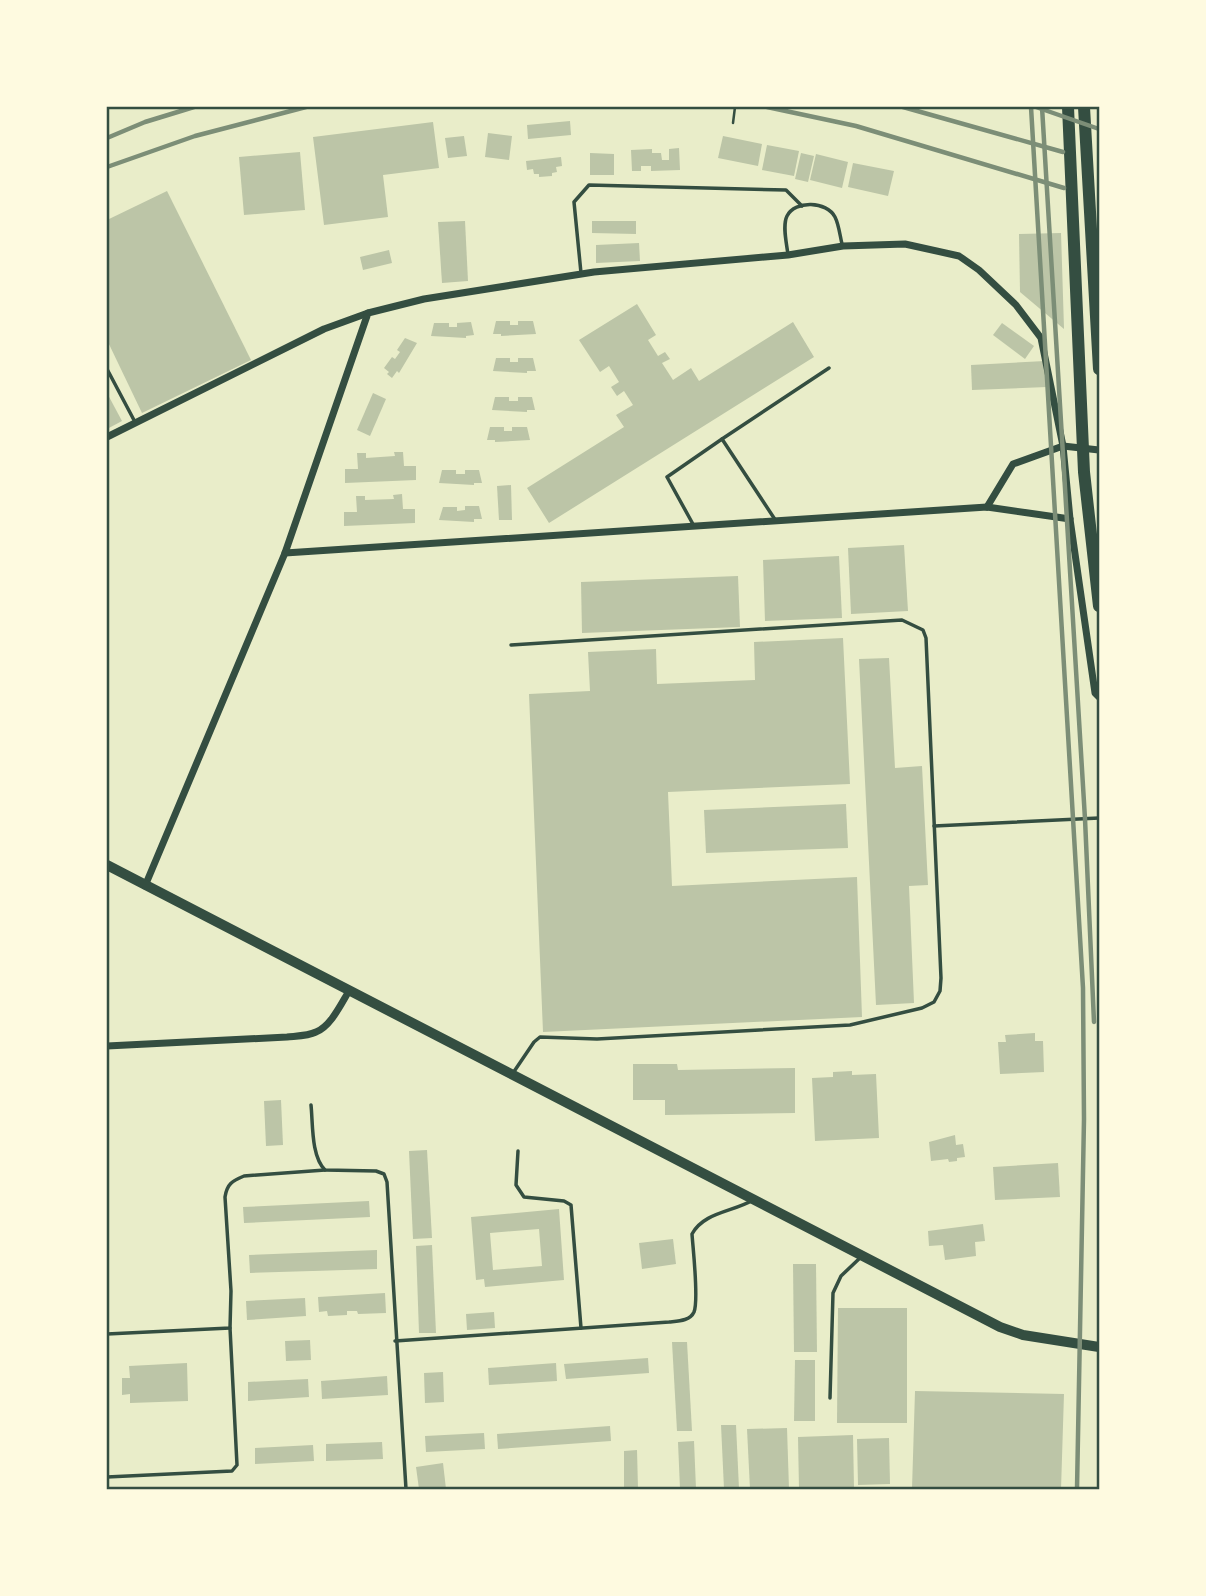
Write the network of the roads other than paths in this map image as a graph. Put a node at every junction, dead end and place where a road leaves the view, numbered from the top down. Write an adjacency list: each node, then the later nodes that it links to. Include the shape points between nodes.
1 (1068, 107): 21 (highway, via 1084,472)
2 (1084, 107): 10 (highway)
3 (802, 206): 4 (lane, via 827,207 835,216); 5 (lane, via 793,208 785,221); 6 (lane, via 786,190 589,185 574,202)
4 (843, 247): 5 (street); 14 (street, via 905,244 959,256 979,270 1016,305 1041,338)
5 (788, 256): 6 (street)
6 (581, 275): 7 (street, via 424,299)
7 (368, 313): 11 (street, via 324,329); 20 (street)
8 (829, 368): 13 (lane)
9 (107, 369): 11 (lane)
10 (1099, 369)
11 (135, 422): 12 (street)
12 (107, 437)
13 (722, 439): 18 (lane); 19 (lane, via 667,477)
14 (1063, 446): 15 (street); 16 (street, via 1013,464); 17 (street)
15 (1099, 450)
16 (988, 507): 17 (street); 18 (street)
17 (1070, 519): 23 (street)
18 (776, 521): 19 (street)
19 (695, 528): 20 (street)
20 (285, 553): 27 (street)
21 (1099, 606)
22 (511, 645): 25 (lane, via 902,620 915,625 926,638)
23 (1099, 697)
24 (1099, 818): 25 (lane)
25 (934, 827): 30 (lane, via 940,978 934,1002 850,1025 597,1039 540,1037)
26 (107, 865): 27 (street)
27 (145, 886): 28 (street)
28 (349, 991): 29 (street, via 323,1028 314,1033); 30 (street)
29 (107, 1046)
30 (512, 1075): 34 (street)
31 (311, 1105): 33 (lane, via 317,1153)
32 (518, 1151): 37 (lane, via 516,1185 524,1197 570,1205)
33 (325, 1170): 36 (lane, via 244,1176 227,1187); 39 (lane, via 384,1174)
34 (753, 1199): 35 (street); 37 (lane, via 705,1220 692,1234 695,1299 694,1312 687,1319)
35 (862, 1256): 40 (street, via 1000,1327); 41 (lane, via 833,1293)
36 (230, 1328): 38 (lane); 42 (lane, via 237,1465 232,1471)
37 (581, 1328): 39 (lane)
38 (107, 1334)
39 (395, 1341): 43 (lane)
40 (1099, 1347)
41 (830, 1398)
42 (107, 1477)
43 (406, 1489)

